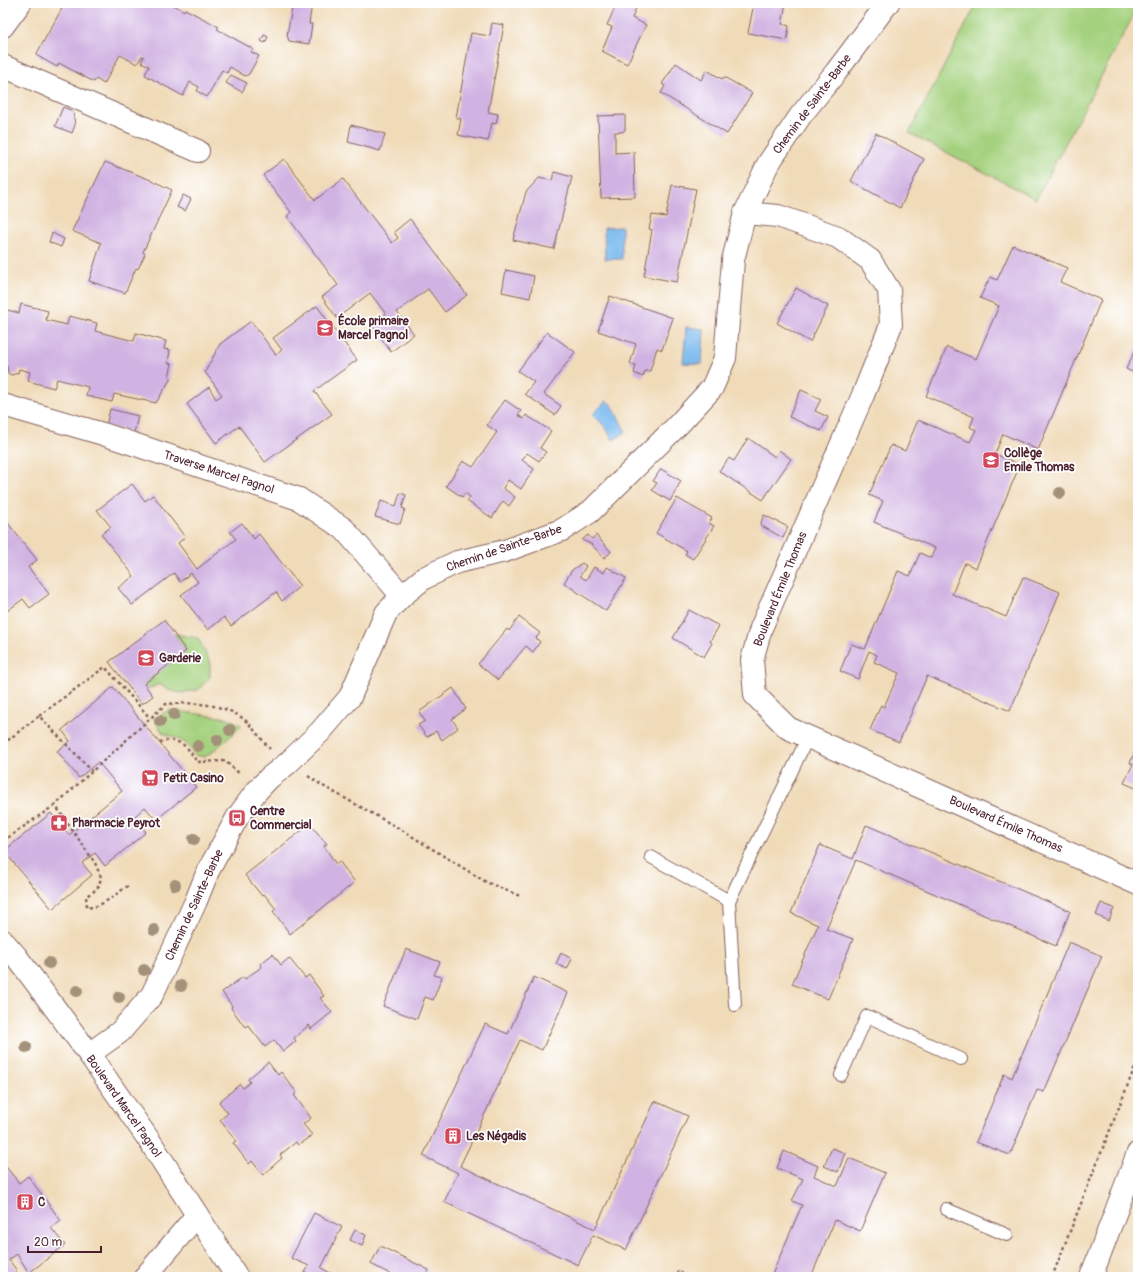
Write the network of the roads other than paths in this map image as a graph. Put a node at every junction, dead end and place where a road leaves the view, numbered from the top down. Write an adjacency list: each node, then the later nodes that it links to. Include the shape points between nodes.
1 (20, 3): 3 (street)
2 (888, 3): 6 (street, Chemin de Sainte-Barbe, via 801,115 768,164)
3 (3, 26)
4 (3, 66): 5 (street)
5 (198, 151)
6 (745, 213): 8 (street, Chemin de Sainte-Barbe, via 733,260 725,358 712,388 590,512 562,530 505,551 457,562 424,578); 9 (street, Boulevard Émile Thomas, via 778,216 838,237 870,260 889,290 891,325 761,628 752,660 755,695 788,728)
7 (3, 405): 8 (street, Traverse Marcel Pagnol, via 103,434 299,499 344,529)
8 (402, 596): 15 (street, Chemin de Sainte-Barbe, via 386,613 350,697 320,732 269,778 237,818 208,871 152,995 120,1032)
9 (808, 737): 11 (street, Boulevard Émile Thomas); 12 (lane)
10 (651, 857): 12 (lane)
11 (1138, 884)
12 (729, 902): 14 (lane)
13 (3, 940): 15 (street, Boulevard Marcel Pagnol)
14 (734, 1005)
15 (89, 1054): 20 (street, Boulevard Marcel Pagnol)
16 (961, 1060): 17 (lane, via 867,1016)
17 (841, 1075)
18 (1138, 1153): 24 (street)
19 (946, 1210): 21 (lane)
20 (197, 1215): 22 (street); 23 (street, Boulevard Marcel Pagnol)
21 (1007, 1235)
22 (145, 1277)
23 (238, 1277)
24 (1091, 1277)

